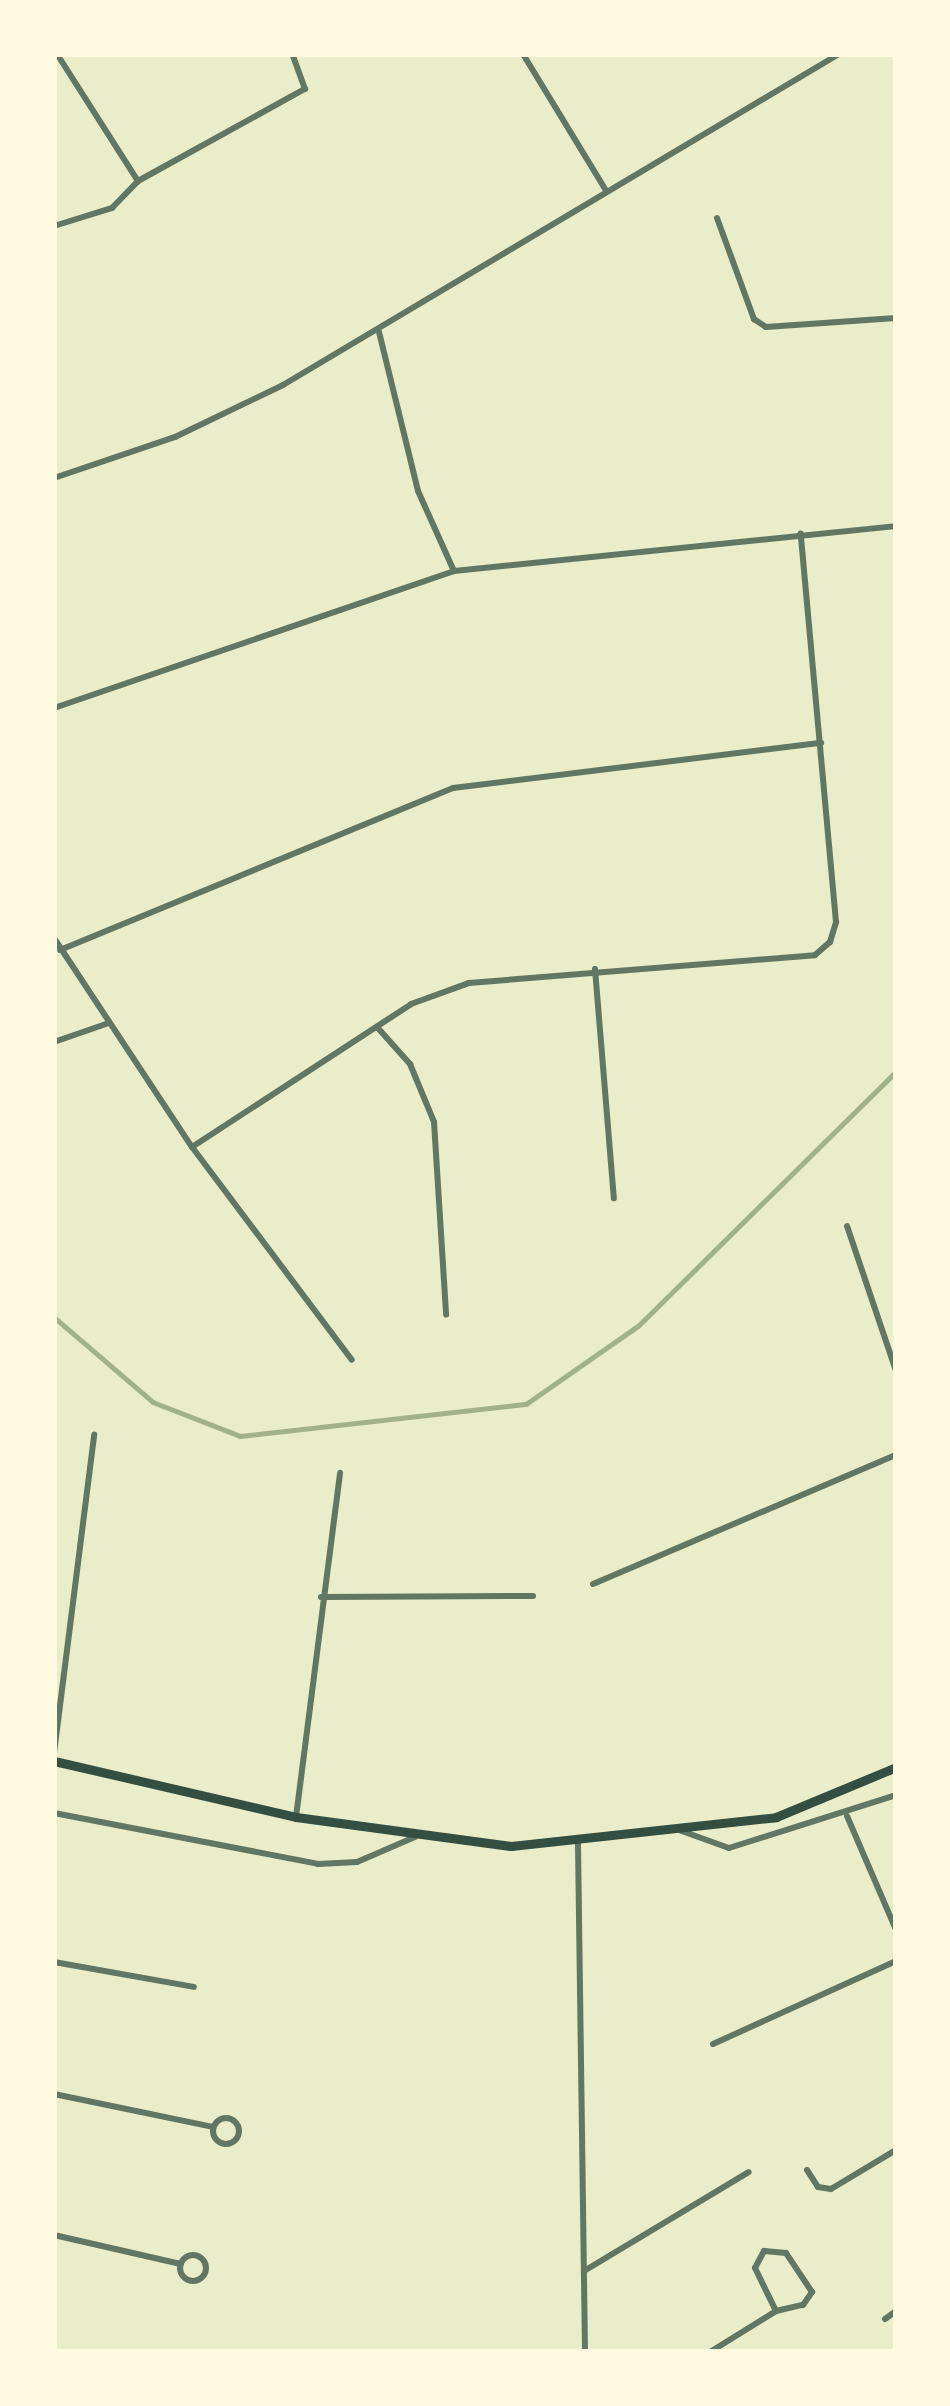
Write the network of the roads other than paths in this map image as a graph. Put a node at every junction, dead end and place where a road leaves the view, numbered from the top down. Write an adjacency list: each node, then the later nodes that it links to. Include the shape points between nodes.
1 (57, 54): 5 (street)
2 (292, 54): 5 (street, via 307,77 304,89)
3 (523, 54): 6 (street)
4 (839, 54): 6 (street)
5 (138, 181): 8 (street, via 112,208)
6 (605, 189): 10 (street)
7 (717, 218): 9 (street, via 754,319 766,327)
8 (54, 226)
9 (896, 318)
10 (379, 332): 11 (street, via 175,437); 14 (street, via 418,491)
11 (54, 478)
12 (896, 526): 13 (street)
13 (800, 533): 14 (street); 16 (street)
14 (454, 571): 15 (street)
15 (54, 708)
16 (820, 743): 18 (street, via 453,788); 19 (street, via 836,922 830,942 814,955)
17 (54, 938): 18 (street)
18 (60, 950): 20 (street)
19 (596, 969): 21 (street, via 469,982); 24 (street)
20 (109, 1023): 22 (street); 23 (street)
21 (377, 1027): 23 (street); 26 (street, via 410,1064 434,1123)
22 (54, 1042)
23 (192, 1147): 27 (street)
24 (614, 1198)
25 (847, 1226): 28 (street)
26 (446, 1316)
27 (352, 1360)
28 (896, 1371)
29 (94, 1435): 35 (street)
30 (896, 1455): 32 (street)
31 (340, 1473): 34 (street)
32 (593, 1584)
33 (533, 1596): 34 (street)
34 (321, 1598): 39 (street)
35 (54, 1757): 39 (main road)
36 (896, 1767): 41 (main road, via 776,1817)
37 (896, 1795): 40 (street)
38 (54, 1814): 42 (street, via 318,1864 357,1862)
39 (296, 1816): 42 (main road)
40 (848, 1816): 41 (street, via 729,1847); 44 (street)
41 (679, 1830): 43 (main road)
42 (415, 1837): 43 (main road)
43 (578, 1844): 56 (street)
44 (896, 1930)
45 (896, 1960): 48 (street)
46 (54, 1962): 47 (street)
47 (194, 1987)
48 (713, 2044)
49 (54, 2094): 50 (street)
50 (213, 2127): 50 (street, via 218,2142 238,2136 233,2120)
51 (896, 2150): 52 (street, via 831,2189 818,2187)
52 (807, 2170)
53 (749, 2172): 56 (street)
54 (54, 2235): 55 (street)
55 (181, 2264): 55 (street, via 186,2278 206,2273 201,2257)
56 (584, 2271): 60 (street)
57 (776, 2311): 57 (street, via 803,2305 812,2292 787,2253 764,2251 755,2268); 61 (street)
58 (896, 2311): 59 (street)
59 (885, 2319)
60 (585, 2352)
61 (710, 2352)

